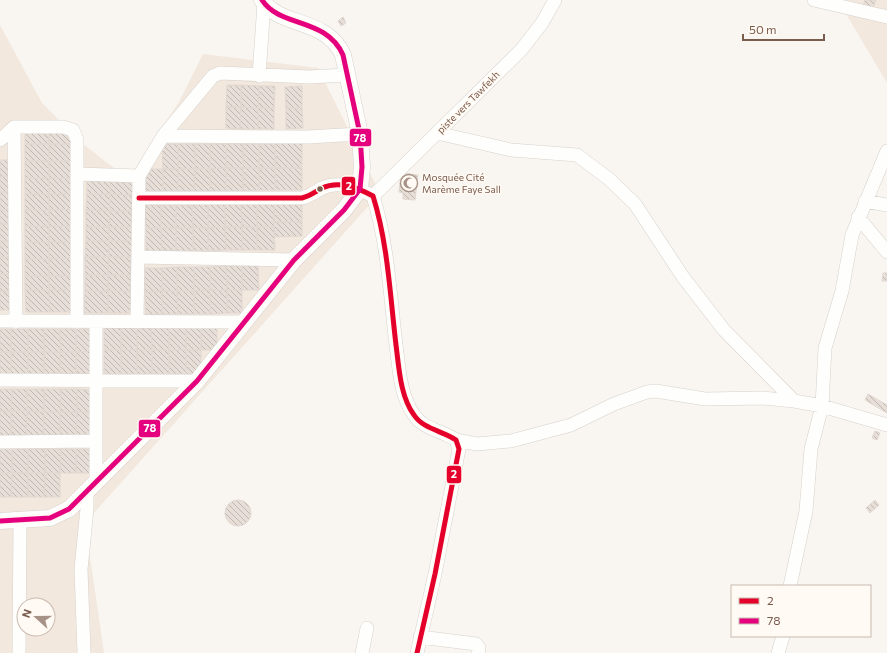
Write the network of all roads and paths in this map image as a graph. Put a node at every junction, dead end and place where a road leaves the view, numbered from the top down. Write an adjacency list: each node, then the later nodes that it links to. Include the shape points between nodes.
1 (555, 0): 8 (street, piste vers Tawfekh, via 542,23 522,48)
2 (814, 0): 4 (street)
3 (263, 2): 5 (street, via 280,15 328,34 339,46); 6 (street)
4 (887, 16)
5 (347, 75): 6 (street); 9 (street)
6 (260, 76): 10 (street, via 220,73 213,76)
7 (14, 127): 11 (street); 13 (street, via 72,128 77,140); 25 (street)
8 (437, 133): 16 (street, piste vers Tawfekh); 33 (street, via 511,150 577,155 609,179 636,204 683,276 724,330)
9 (360, 134): 10 (street, via 308,137); 16 (street)
10 (163, 136): 15 (street)
11 (0, 140)
12 (887, 151): 14 (street)
13 (77, 174): 15 (street); 26 (street)
14 (881, 174): 18 (street)
15 (139, 176): 17 (street)
16 (366, 192): 17 (street, via 344,185 328,186 302,198); 23 (street, via 344,210); 36 (street, via 385,249 400,373 411,410 420,421)
17 (139, 198): 22 (street)
18 (865, 201): 19 (street); 20 (street)
19 (887, 205)
20 (858, 217): 21 (street); 34 (street, via 852,235 842,291 825,348)
21 (887, 252)
22 (139, 257): 23 (street); 28 (street)
23 (294, 260): 29 (street)
24 (0, 321): 25 (street)
25 (16, 322): 26 (street)
26 (77, 322): 27 (street)
27 (96, 322): 28 (street); 31 (street)
28 (137, 322): 29 (street)
29 (244, 322): 32 (street)
30 (0, 380): 31 (street)
31 (96, 380): 32 (street); 37 (street)
32 (197, 381): 39 (street)
33 (794, 401): 34 (street); 36 (street, via 762,398 705,399 656,391 647,392 614,404 571,425 511,441 477,444)
34 (822, 406): 35 (street); 42 (street, via 811,449 806,511)
35 (887, 425)
36 (456, 440): 45 (street, via 460,455)
37 (95, 441): 38 (street); 39 (street)
38 (0, 442)
39 (91, 487): 40 (street, via 63,512 50,518); 47 (street, via 81,569)
40 (20, 520): 41 (street); 46 (street)
41 (0, 521)
42 (790, 585)
43 (367, 628): 48 (street)
44 (783, 637): 51 (street)
45 (420, 638): 49 (street); 50 (street, via 476,644 479,648)
46 (19, 653)
47 (84, 653)
48 (362, 653)
49 (417, 653)
50 (478, 653)
51 (778, 653)

